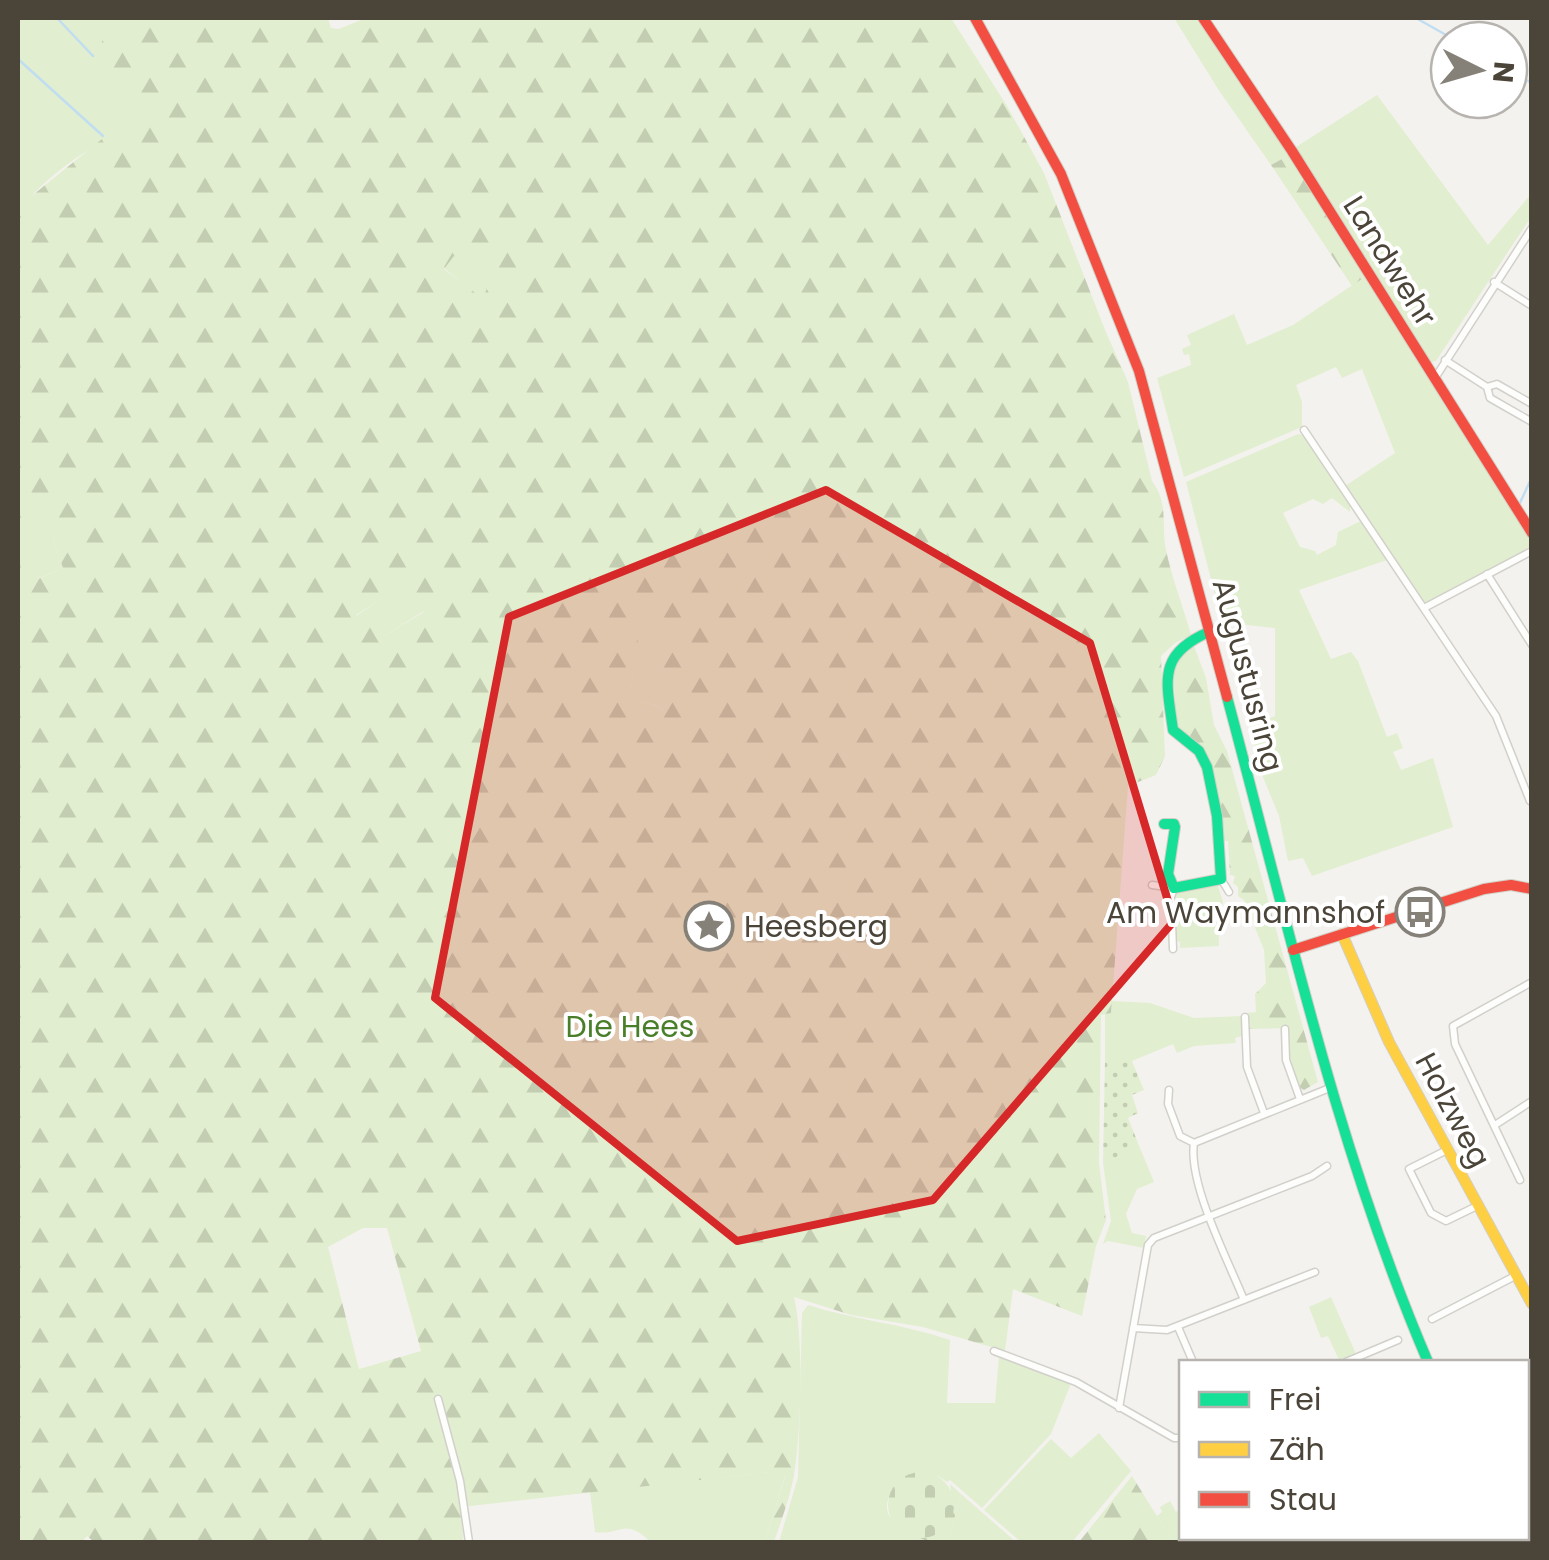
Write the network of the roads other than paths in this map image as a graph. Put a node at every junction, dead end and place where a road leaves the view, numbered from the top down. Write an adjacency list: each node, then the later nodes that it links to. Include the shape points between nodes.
1 (975, 18): 16 (street, Augustusring, via 1060,174 1140,371)
2 (1203, 18): 7 (street, Landwehr)
3 (1532, 228): 4 (street)
4 (1494, 282): 5 (street); 6 (street)
5 (1532, 306)
6 (1445, 360): 7 (street); 8 (street)
7 (1435, 379): 12 (street, Landwehr)
8 (1486, 386): 9 (street, via 1497,384); 10 (street, via 1490,398)
9 (1532, 404)
10 (1532, 422)
11 (1304, 430): 15 (street)
12 (1530, 526)
13 (1532, 551): 14 (street)
14 (1487, 574): 15 (street); 17 (street)
15 (1424, 608): 18 (street, via 1496,716)
16 (1210, 631): 20 (street, via 1181,644 1167,667 1173,730 1201,754 1206,768); 27 (street, Augustusring)
17 (1532, 645)
18 (1530, 800)
19 (1164, 824): 22 (street, via 1175,828 1168,874)
20 (1221, 879): 22 (street); 24 (street)
21 (1152, 884): 22 (street)
22 (1174, 888): 26 (street)
23 (1532, 890): 25 (street, via 1484,888)
24 (1228, 892)
25 (1342, 934): 27 (street); 38 (street, Holzweg)
26 (1173, 948)
27 (1293, 950): 31 (street, Augustusring)
28 (1532, 982): 36 (street, via 1453,1026 1455,1044)
29 (1245, 1017): 35 (street, via 1247,1068)
30 (1284, 1029): 33 (street)
31 (1332, 1087): 33 (street); 54 (street, Augustusring)
32 (1169, 1090): 37 (street, via 1180,1136)
33 (1300, 1099): 35 (street)
34 (1532, 1101): 36 (street)
35 (1264, 1113): 37 (street)
36 (1495, 1125): 40 (street)
37 (1194, 1143): 42 (street)
38 (1447, 1150): 41 (street, Holzweg); 41 (street, via 1409,1168 1431,1213 1446,1221)
39 (1326, 1166): 42 (street)
40 (1520, 1180)
41 (1477, 1206): 44 (street, Holzweg)
42 (1208, 1216): 45 (street); 49 (street, via 1148,1244)
43 (1315, 1272): 45 (street)
44 (1515, 1276): 46 (street, Holzweg); 47 (street)
45 (1244, 1300): 48 (street)
46 (1532, 1304)
47 (1432, 1320)
48 (1178, 1326): 49 (street, via 1156,1332); 52 (street)
49 (1133, 1328): 56 (street)
50 (1398, 1340): 53 (street)
51 (994, 1351): 56 (street, via 1076,1382)
52 (1192, 1360)
53 (1351, 1360)
54 (1427, 1360)
55 (438, 1399): 58 (street)
56 (1119, 1408): 57 (street)
57 (1179, 1438)
58 (468, 1542)

